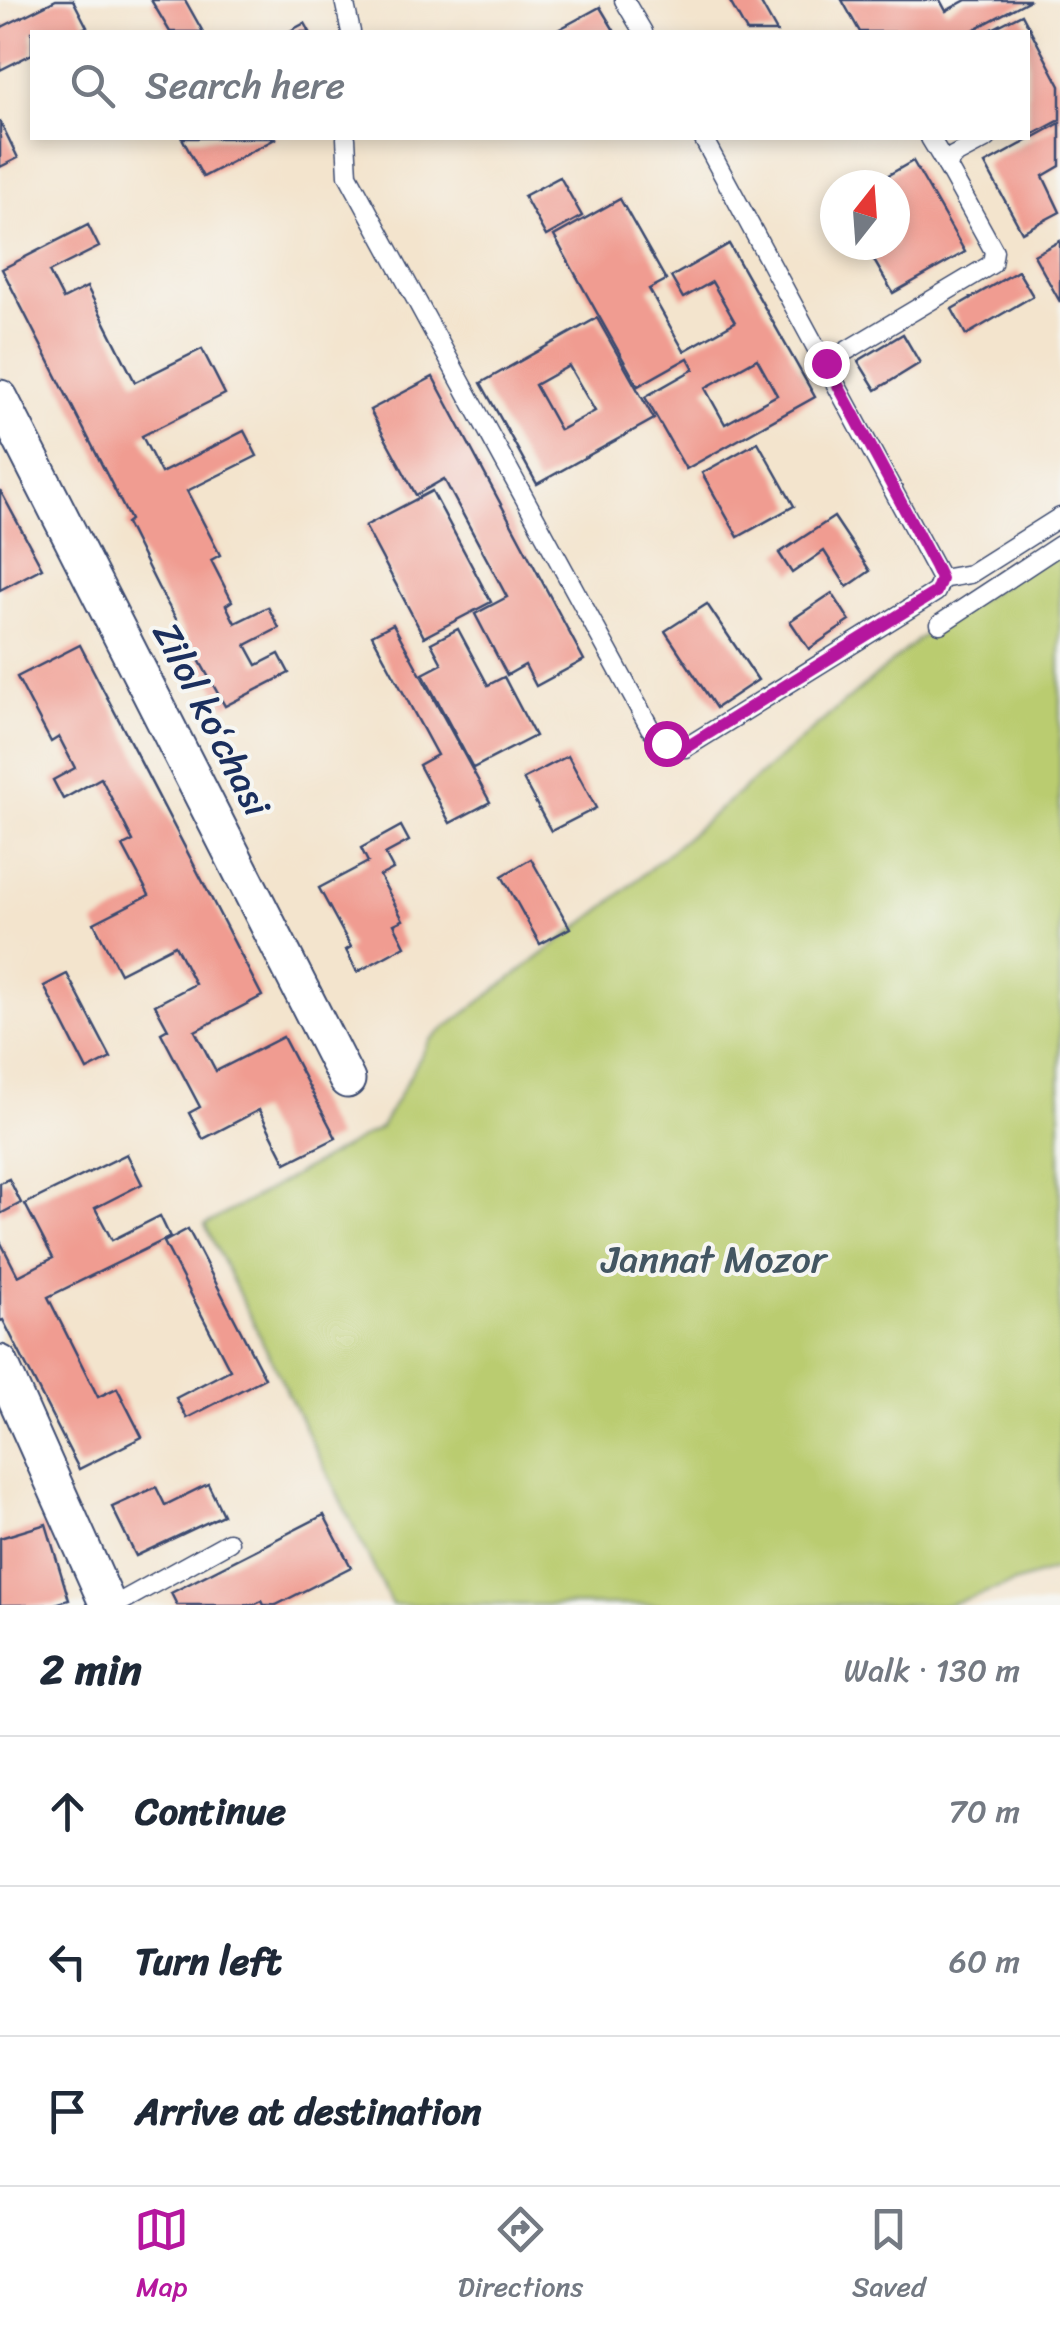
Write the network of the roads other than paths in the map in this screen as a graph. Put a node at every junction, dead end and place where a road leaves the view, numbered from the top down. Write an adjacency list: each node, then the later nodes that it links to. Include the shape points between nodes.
1 (344, 0): 3 (lane)
2 (624, 0): 4 (lane)
3 (351, 30)
4 (643, 30)
5 (346, 140): 14 (lane, via 348,176 650,728 666,743 685,748 936,592)
6 (704, 140): 10 (lane)
7 (931, 140): 9 (lane)
8 (983, 140): 9 (lane, via 953,156)
9 (948, 166): 10 (lane, via 994,251 992,264)
10 (826, 363): 14 (lane)
11 (0, 398): 16 (street, Zilol koʻchasi)
12 (1060, 517): 14 (lane, via 970,574)
13 (1060, 545): 15 (lane)
14 (941, 579)
15 (940, 624)
16 (348, 1080)
17 (0, 1363): 19 (street)
18 (229, 1542): 19 (lane)
19 (112, 1605)

